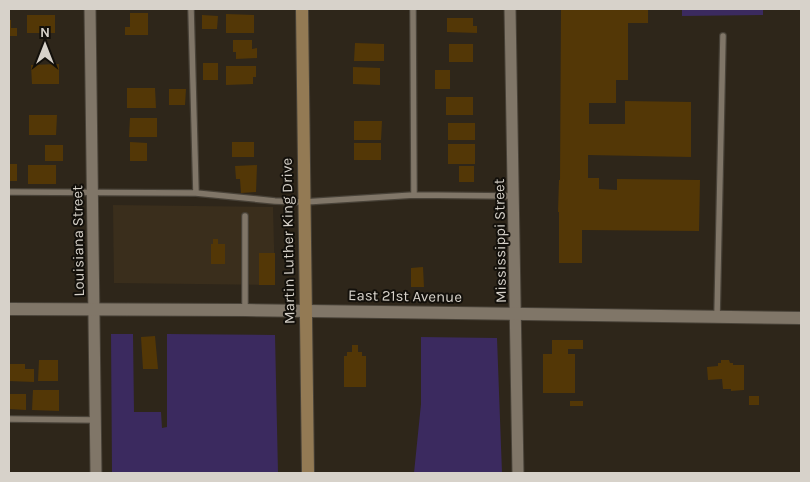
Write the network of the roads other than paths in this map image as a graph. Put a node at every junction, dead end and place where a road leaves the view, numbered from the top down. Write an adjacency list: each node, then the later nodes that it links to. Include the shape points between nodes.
1 (90, 9): 8 (street, Louisiana Street)
2 (191, 9): 9 (lane)
3 (302, 9): 12 (main road, Martin Luther King Drive)
4 (413, 9): 10 (lane)
5 (510, 9): 11 (street, Mississippi Street)
6 (723, 36): 19 (lane)
7 (9, 192): 8 (lane)
8 (93, 192): 9 (lane); 15 (street, Louisiana Street)
9 (196, 193): 12 (lane)
10 (414, 195): 11 (lane); 12 (lane)
11 (514, 196): 18 (street, Mississippi Street)
12 (304, 202): 17 (main road, Martin Luther King Drive)
13 (245, 216): 16 (lane)
14 (9, 309): 15 (street, East 21st Avenue)
15 (94, 310): 16 (street, East 21st Avenue); 22 (street, Louisiana Street)
16 (245, 310): 17 (street, East 21st Avenue)
17 (306, 311): 18 (street, East 21st Avenue); 24 (main road, Martin Luther King Drive)
18 (517, 314): 19 (street, East 21st Avenue); 25 (street, Mississippi Street)
19 (717, 316): 20 (street, East 21st Avenue)
20 (801, 318)
21 (9, 419): 22 (lane)
22 (96, 420): 23 (street, Louisiana Street)
23 (96, 473)
24 (308, 473)
25 (518, 473)

